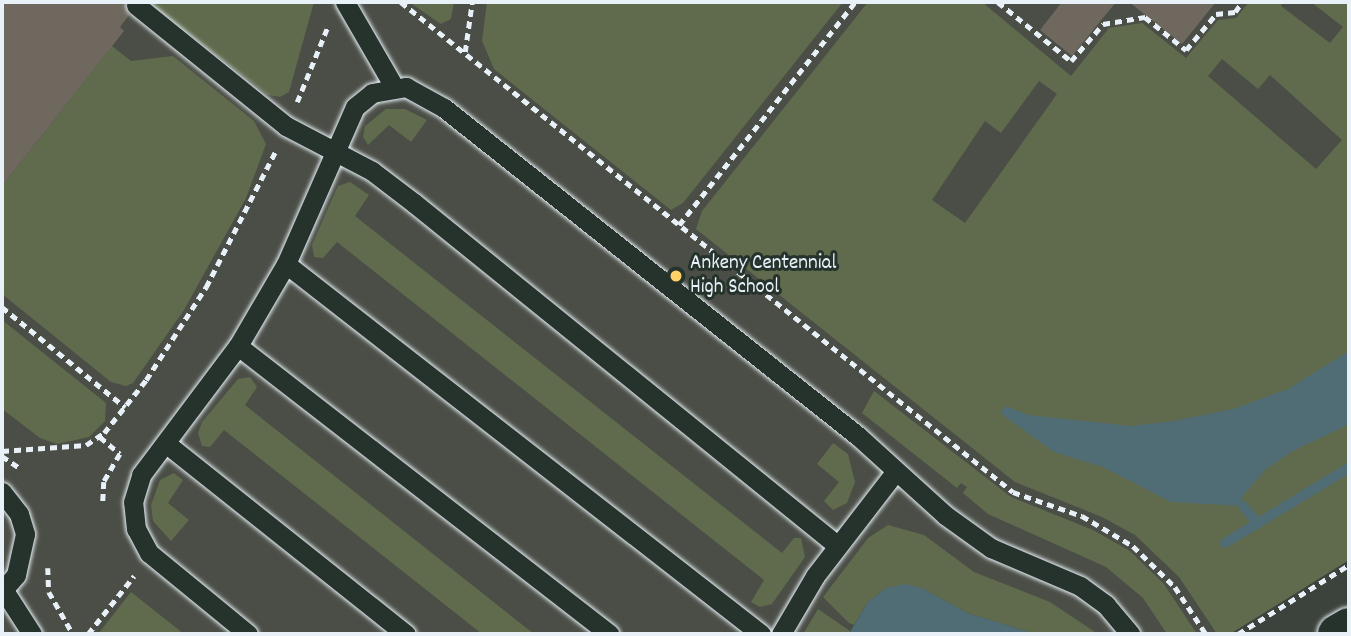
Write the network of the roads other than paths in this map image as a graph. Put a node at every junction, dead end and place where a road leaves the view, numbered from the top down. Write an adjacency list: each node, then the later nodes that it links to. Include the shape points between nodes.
1 (136, 5): 4 (lane, via 286,126)
2 (338, 8): 3 (lane)
3 (394, 87): 4 (lane, via 362,99); 8 (lane, via 418,90 444,108 858,436)
4 (336, 149): 5 (lane); 10 (lane, via 414,203)
5 (286, 264): 6 (lane); 17 (lane)
6 (239, 346): 7 (lane); 16 (lane)
7 (168, 445): 14 (lane, via 141,475 133,502 136,529 149,553); 15 (lane)
8 (895, 472): 10 (lane); 19 (lane, via 991,548 1080,586 1105,605)
9 (2, 492): 11 (lane, via 19,514 25,534 24,556)
10 (838, 546): 18 (lane)
11 (3, 590): 13 (lane)
12 (1349, 627): 20 (main road)
13 (32, 634)
14 (248, 634)
15 (406, 634)
16 (609, 634)
17 (761, 634)
18 (781, 634)
19 (1130, 634)
20 (1337, 634)

